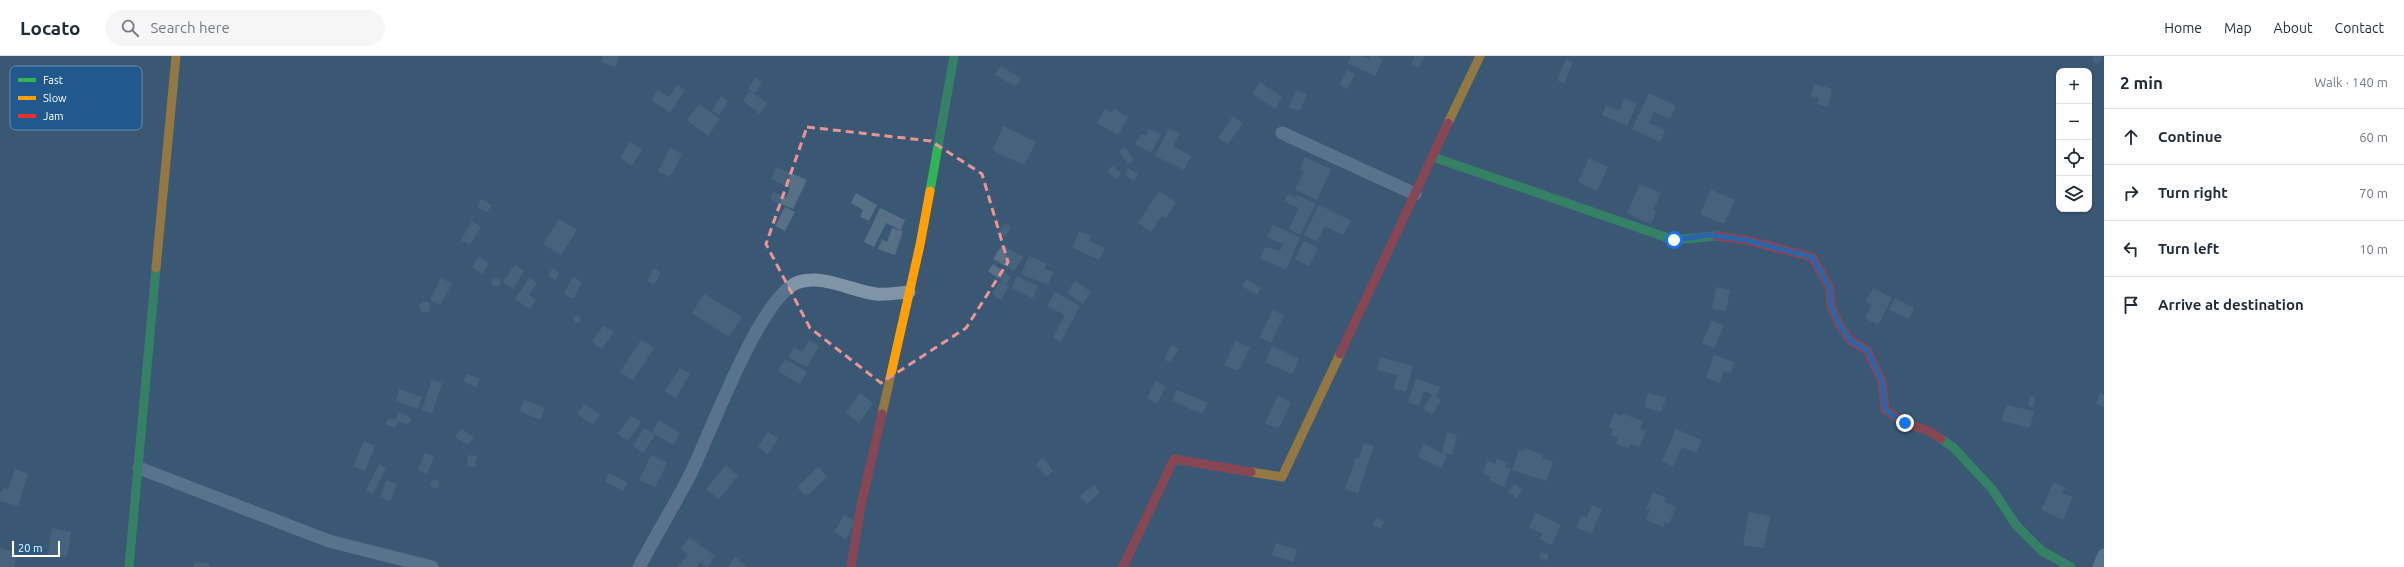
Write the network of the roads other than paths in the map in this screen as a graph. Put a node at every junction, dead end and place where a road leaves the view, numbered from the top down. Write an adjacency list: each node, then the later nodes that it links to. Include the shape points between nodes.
1 (176, 56): 8 (street)
2 (954, 56): 7 (street, via 929,202)
3 (1480, 56): 5 (street)
4 (1282, 133): 6 (street)
5 (1433, 157): 6 (street); 15 (street, via 1674,240 1709,235 1746,240 1812,257 1830,288 1831,307 1839,324 1851,341 1867,350 1882,381 1885,410 1905,423 1929,431 1953,446 1992,489 2016,525 2042,551)
6 (1415, 194): 14 (street, via 1282,476 1174,459)
7 (909, 292): 12 (street, via 875,294 841,284 799,281 788,287 749,344 689,476); 13 (street, via 860,505)
8 (139, 468): 10 (street); 11 (street, via 329,540)
9 (2104, 555): 16 (street)
10 (129, 567)
11 (432, 567)
12 (639, 567)
13 (851, 567)
14 (1123, 567)
15 (2071, 567)
16 (2099, 567)

